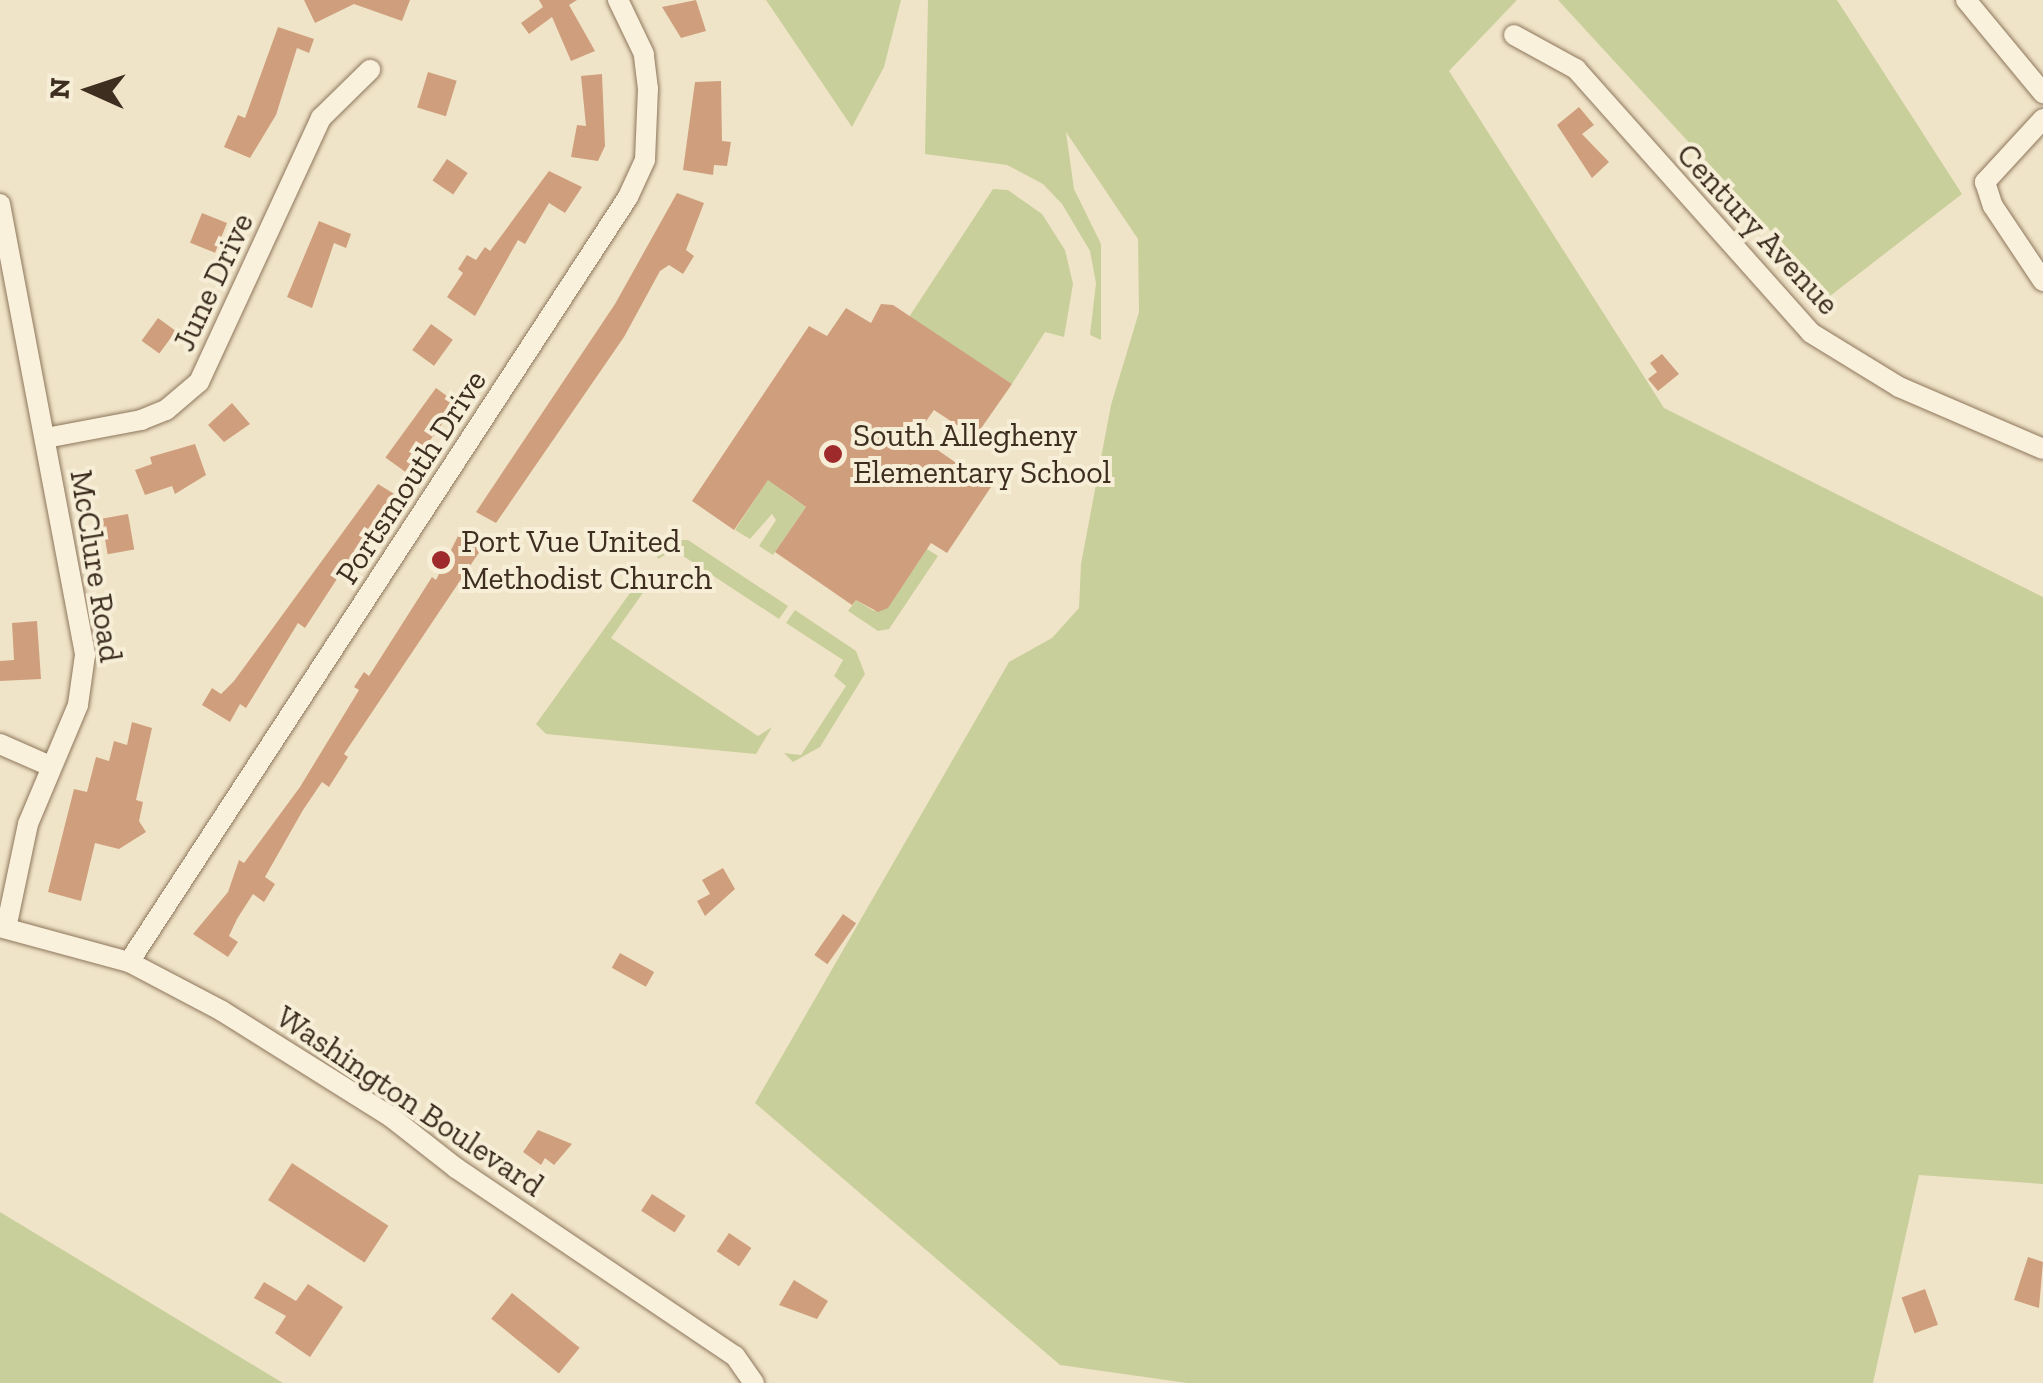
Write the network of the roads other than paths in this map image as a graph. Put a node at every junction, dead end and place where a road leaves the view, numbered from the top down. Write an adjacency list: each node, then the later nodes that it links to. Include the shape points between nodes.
1 (618, 0): 14 (street, Portsmouth Drive, via 644,54 648,89 645,160 628,197)
2 (1966, 0): 5 (street)
3 (1514, 36): 10 (street, Century Avenue, via 1576,69 1811,333 1899,387)
4 (370, 70): 9 (street, June Drive, via 321,118 199,382 166,410 140,420)
5 (2043, 93)
6 (2043, 119): 8 (street, via 1985,182 1992,206)
7 (0, 204): 9 (street, McClure Road)
8 (2043, 281)
9 (46, 438): 12 (street, McClure Road, via 85,655 78,705)
10 (2043, 449)
11 (0, 744): 12 (street)
12 (50, 766): 13 (street, McClure Road)
13 (3, 927): 14 (street, Washington Boulevard)
14 (129, 962): 15 (street, Washington Boulevard, via 222,1011 391,1118 735,1356)
15 (754, 1383)

